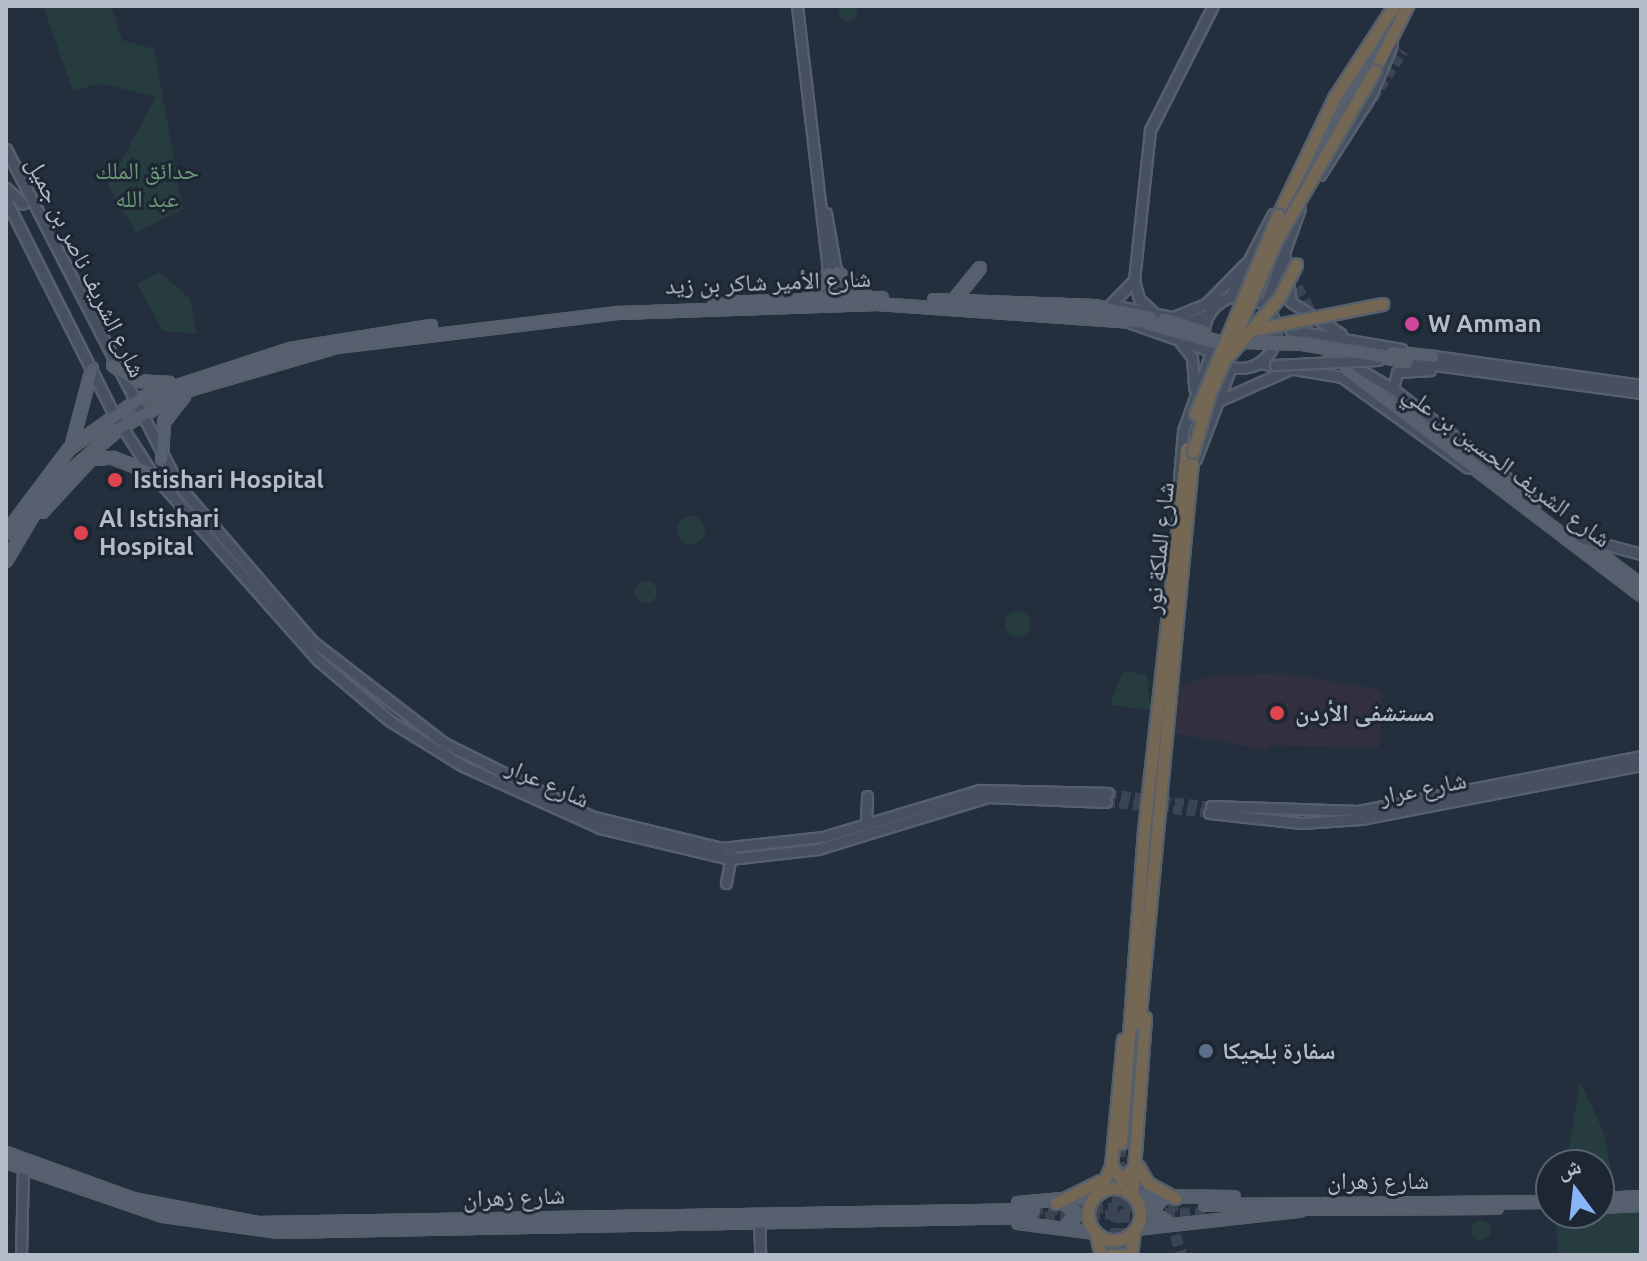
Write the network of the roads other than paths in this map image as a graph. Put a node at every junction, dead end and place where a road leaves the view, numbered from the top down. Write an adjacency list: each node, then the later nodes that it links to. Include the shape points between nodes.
1 (797, 6): 16 (main road)
2 (1213, 6): 18 (main road, via 1150,130)
3 (1407, 6): 5 (main road); 11 (main road, via 1371,95); 43 (highway, شارع الملكة نور, bridge, via 1375,70 1299,193)
4 (1392, 8): 7 (highway, شارع الملكة نور)
5 (1328, 141)
6 (6, 149): 10 (main road, شارع الشريف ناصر بن جميل)
7 (1303, 166): 12 (main road); 61 (highway, شارع الملكة نور, bridge, via 1209,372)
8 (6, 188): 10 (main road)
9 (6, 202): 46 (main road, شارع الشريف ناصر بن جميل)
10 (37, 217): 41 (main road, شارع الشريف ناصر بن جميل)
11 (1284, 244): 17 (main road); 35 (main road, via 1283,281 1294,306)
12 (1253, 255): 15 (main road); 29 (main road, via 1206,304)
13 (1296, 264): 33 (highway, bridge)
14 (980, 268): 22 (main road)
15 (1247, 268): 17 (main road, via 1252,284); 20 (main road)
16 (833, 272): 19 (main road); 21 (main road); 23 (main road)
17 (1270, 277): 26 (main road)
18 (1134, 280): 25 (main road); 30 (main road)
19 (869, 297): 22 (main road, شارع الأمير شاكر بن زيد); 23 (main road, شارع الأمير شاكر بن زيد)
20 (1229, 298): 26 (main road); 28 (main road)
21 (806, 299): 23 (main road, شارع الأمير شاكر بن زيد); 51 (main road, شارع الأمير شاكر بن زيد, via 399,330 290,349)
22 (954, 300): 27 (main road, شارع الأمير شاكر بن زيد)
23 (836, 302): 27 (main road, شارع الأمير شاكر بن زيد); 51 (main road, شارع الأمير شاكر بن زيد, via 620,313 453,330 282,360)
24 (1382, 304): 33 (highway, bridge)
25 (1110, 305): 27 (main road); 30 (main road)
26 (1265, 306): 32 (main road)
27 (1098, 311): 30 (main road, شارع الأمير شاكر بن زيد); 36 (main road)
28 (1209, 314): 31 (main road); 37 (main road)
29 (1176, 316): 30 (main road); 31 (main road)
30 (1151, 317): 38 (main road, شارع الأمير شاكر بن زيد, bridge, via 1205,340); 39 (main road, شارع الأمير شاكر بن زيد, bridge, via 1205,333)
31 (1192, 321): 36 (main road, via 1198,337)
32 (1275, 324): 34 (main road); 40 (main road, via 1274,346)
33 (1252, 330): 43 (highway, bridge)
34 (1290, 330): 35 (main road); 44 (main road)
35 (1356, 340): 39 (main road)
36 (1182, 341): 37 (main road); 52 (main road, via 1192,357)
37 (1211, 352): 43 (main road); 52 (main road)
38 (1406, 361): 39 (main road, شارع الأمير شاكر بن زيد); 42 (main road, bridge)
39 (1435, 361): 47 (main road); 50 (main road)
40 (1259, 363): 42 (main road); 43 (main road)
41 (113, 365): 51 (main road, via 135,381); 56 (main road, شارع الشريف ناصر بن جميل)
42 (1275, 365): 45 (main road)
43 (1226, 366): 55 (main road); 61 (highway, شارع الملكة نور, bridge)
44 (1359, 366): 48 (main road, via 1342,367); 53 (main road)
45 (1297, 368): 48 (main road); 55 (main road)
46 (92, 369): 57 (main road, شارع الشريف ناصر بن جميل); 60 (main road)
47 (1478, 371): 53 (main road, via 1407,369 1394,375); 54 (main road)
48 (1348, 376): 66 (main road, شارع الشريف الحسين بن علي)
49 (1375, 384): 66 (main road, شارع الشريف الحسين بن علي)
50 (1641, 385)
51 (186, 386): 56 (main road, شارع الأمير شاكر بن زيد); 58 (main road, شارع الأمير شاكر بن زيد); 62 (main road, via 164,422)
52 (1196, 388): 55 (main road, via 1215,380); 65 (main road, via 1175,473)
53 (1393, 389): 66 (main road)
54 (1641, 393)
55 (1218, 398): 64 (main road)
56 (131, 403): 57 (main road, شارع الأمير شاكر بن زيد); 58 (main road, شارع عرار)
57 (113, 413): 59 (main road, شارع عرار); 60 (main road, شارع الأمير شاكر بن زيد)
58 (138, 417): 59 (main road, شارع الأمير شاكر بن زيد); 62 (main road, شارع عرار)
59 (121, 427): 63 (main road, شارع عرار); 68 (main road, شارع الأمير شاكر بن زيد, via 69,468)
60 (69, 449): 67 (main road)
61 (1189, 450): 64 (highway, شارع الملكة نور); 65 (highway, شارع الملكة نور)
62 (162, 459): 81 (main road, شارع عرار, via 312,641 411,721 569,807 659,837)
63 (152, 473): 68 (main road, via 113,458 91,459); 82 (main road, شارع عرار, via 265,607 390,721 463,766 600,828)
64 (1189, 477): 84 (highway, شارع الملكة نور)
65 (1178, 491): 84 (highway, شارع الملكة نور)
66 (1515, 492): 69 (main road, شارع الشريف الحسين بن علي); 75 (main road, شارع الشريف الحسين بن علي)
67 (6, 533)
68 (21, 533): 73 (main road)
69 (1578, 537): 70 (main road); 72 (main road, شارع الشريف الحسين بن علي)
70 (1612, 541): 71 (main road); 72 (main road)
71 (1641, 554)
72 (1604, 556): 74 (main road, شارع الشريف الحسين بن علي)
73 (6, 561)
74 (1641, 585)
75 (1641, 595)
76 (1641, 756): 77 (main road, شارع عرار, via 1358,811 1210,809 1301,823 1361,819)
77 (1641, 765)
78 (867, 796): 79 (main road)
79 (867, 822): 80 (main road); 80 (main road, شارع عرار, via 996,787 1107,797 998,795); 81 (main road, شارع عرار, via 805,841)
80 (865, 833): 82 (main road, شارع عرار, via 806,852)
81 (734, 848): 82 (main road)
82 (730, 859): 83 (main road)
83 (726, 883)
84 (1138, 976): 85 (highway, شارع الملكة نور); 87 (highway); 88 (highway)
85 (1125, 1144)
86 (11, 1160): 99 (main road, شارع زهران, via 133,1199 258,1223); 103 (main road, شارع زهران, via 163,1216 279,1232); 109 (main road)
87 (1111, 1160): 88 (highway, via 1122,1179); 89 (highway); 96 (highway, via 1096,1185)
88 (1134, 1162): 90 (highway); 91 (highway, via 1148,1183)
89 (1097, 1194): 90 (highway); 96 (main road); 107 (highway, via 1088,1218)
90 (1132, 1196): 91 (main road); 106 (highway, via 1140,1212)
91 (1170, 1197): 94 (main road); 104 (main road, via 1150,1212)
92 (1641, 1197): 93 (main road)
93 (1615, 1198)
94 (1328, 1200): 95 (main road, شارع زهران); 101 (main road, شارع زهران, via 1205,1208)
95 (1535, 1202)
96 (1059, 1203): 99 (main road); 105 (main road, via 1077,1212)
97 (1641, 1205): 98 (main road)
98 (1615, 1206)
99 (938, 1208): 102 (main road, شارع زهران, via 1032,1214)
100 (1535, 1208): 101 (main road, شارع زهران)
101 (1309, 1209): 104 (main road)
102 (929, 1216): 103 (main road, شارع زهران); 105 (main road)
103 (759, 1219): 110 (main road)
104 (1168, 1222): 106 (main road)
105 (1064, 1228): 107 (main road)
106 (1135, 1230): 107 (highway); 108 (highway)
107 (1097, 1244)
108 (1130, 1254): 111 (highway)
109 (21, 1255)
110 (760, 1255)
111 (1111, 1255)

